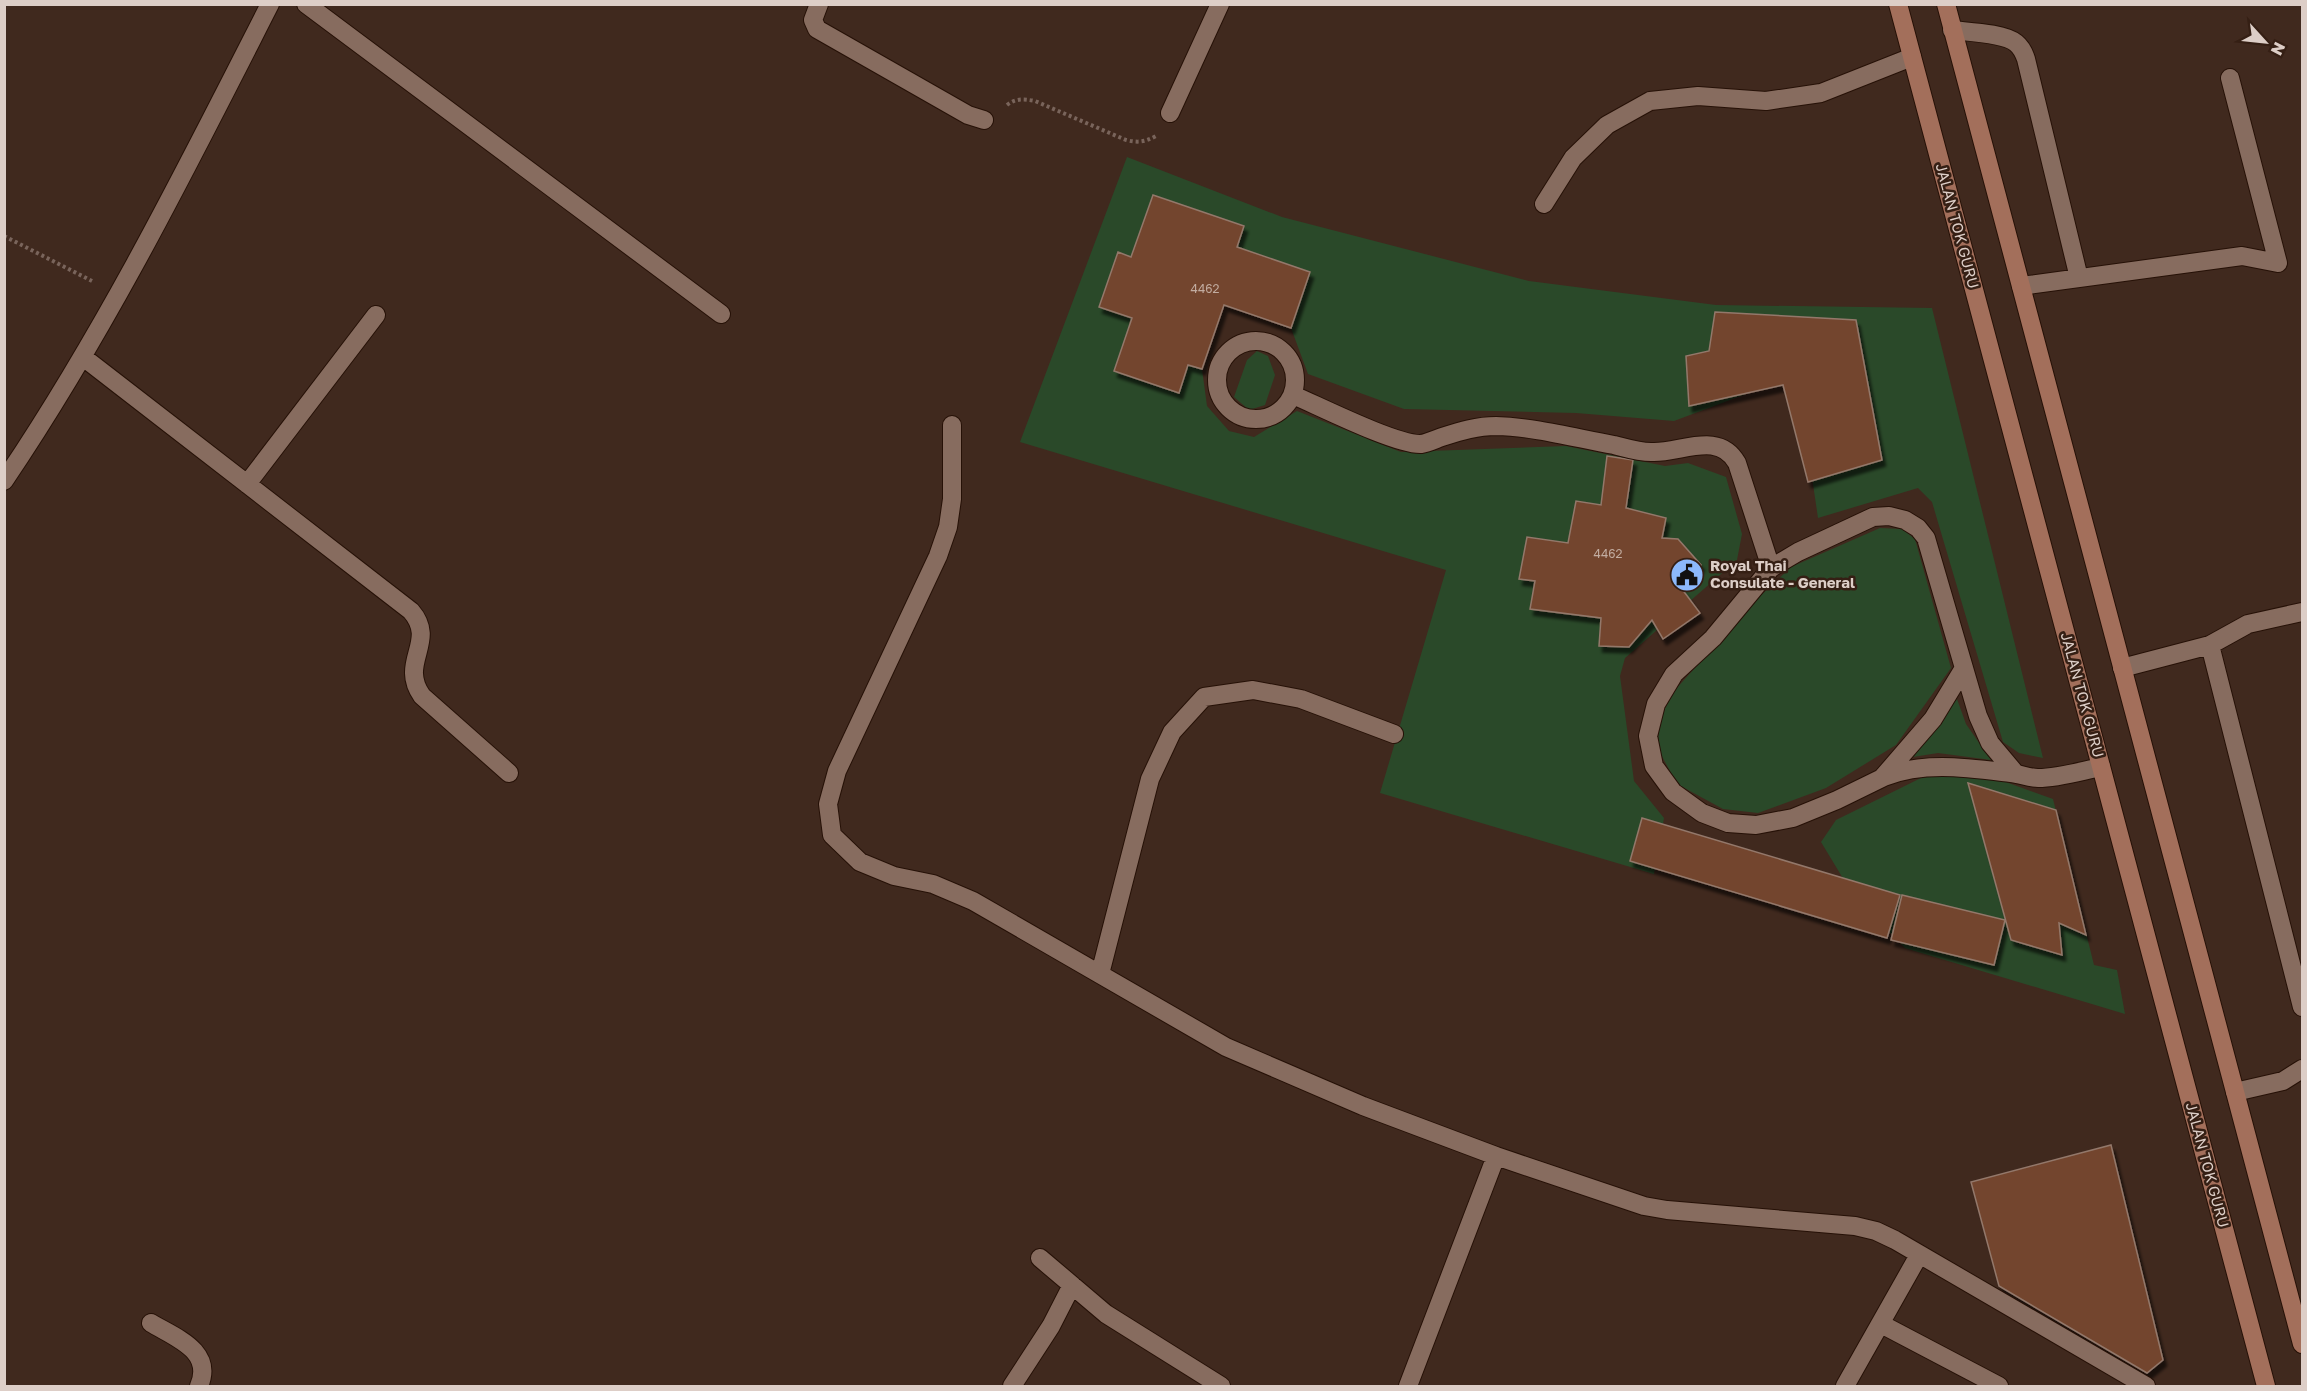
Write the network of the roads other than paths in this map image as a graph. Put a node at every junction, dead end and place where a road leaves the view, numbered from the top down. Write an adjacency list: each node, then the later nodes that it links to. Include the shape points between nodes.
1 (270, 4): 17 (street)
2 (306, 4): 15 (street)
3 (819, 4): 11 (street, via 813,20 817,29)
4 (1220, 4): 10 (street)
5 (1898, 4): 8 (main road, JALAN TOK GURU)
6 (1946, 4): 7 (main road)
7 (1953, 30): 13 (street, via 2006,38 2022,50); 14 (main road)
8 (1912, 57): 12 (street, via 1821,93 1766,101 1698,96 1650,101 1607,125 1573,158); 28 (main road, JALAN TOK GURU)
9 (2230, 78): 13 (street, via 2278,263 2242,256)
10 (1170, 113)
11 (984, 120)
12 (1544, 204)
13 (2079, 278): 14 (street)
14 (2021, 286): 26 (main road)
15 (721, 314)
16 (376, 315): 21 (street)
17 (83, 357): 20 (street); 21 (street)
18 (1293, 394): 18 (street, via 1277,414 1259,419 1240,416 1222,400 1216,376 1227,352 1238,344 1265,341 1287,355 1294,368); 22 (street, via 1390,437 1420,444 1474,427 1498,426 1652,453 1714,444 1732,454 1737,463)
19 (952, 425): 32 (street, via 948,527 837,771 828,804 831,835 860,862 894,876 933,884 973,901)
20 (4, 481)
21 (247, 484): 29 (street, via 411,611 422,630 413,677 416,687)
22 (1771, 568): 25 (street, via 1873,517 1905,520 1926,538); 31 (street, via 1713,638 1674,674 1656,704 1648,736 1653,766 1673,792 1702,813 1728,823 1756,825 1793,818)
23 (2302, 612): 24 (street, via 2248,624)
24 (2210, 645): 26 (street); 33 (street)
25 (1964, 668): 30 (street, via 1990,743); 31 (street, via 1933,719)
26 (2122, 668): 35 (main road)
27 (1394, 734): 32 (street, via 1300,699 1252,690 1204,697 1172,732 1150,779)
28 (2102, 767): 30 (street, via 2048,778); 50 (main road, JALAN TOK GURU)
29 (508, 773)
30 (2016, 774): 31 (street, via 1932,768 1900,771)
31 (1882, 778)
32 (1101, 974): 36 (street, via 1226,1047 1363,1106)
33 (2302, 1007)
34 (2302, 1069): 35 (street, via 2283,1081)
35 (2235, 1092): 42 (main road)
36 (1496, 1156): 37 (street, via 1644,1206 1855,1226 1876,1231); 46 (street)
37 (1919, 1255): 41 (street); 49 (street)
38 (1040, 1258): 39 (street)
39 (1072, 1285): 44 (street); 45 (street, via 1106,1314)
40 (152, 1323): 43 (street, via 198,1355 204,1374)
41 (1881, 1324): 47 (street); 48 (street)
42 (2302, 1344)
43 (199, 1386)
44 (1012, 1386)
45 (1221, 1386)
46 (1408, 1386)
47 (1845, 1386)
48 (1999, 1386)
49 (2146, 1386)
50 (2266, 1386)

